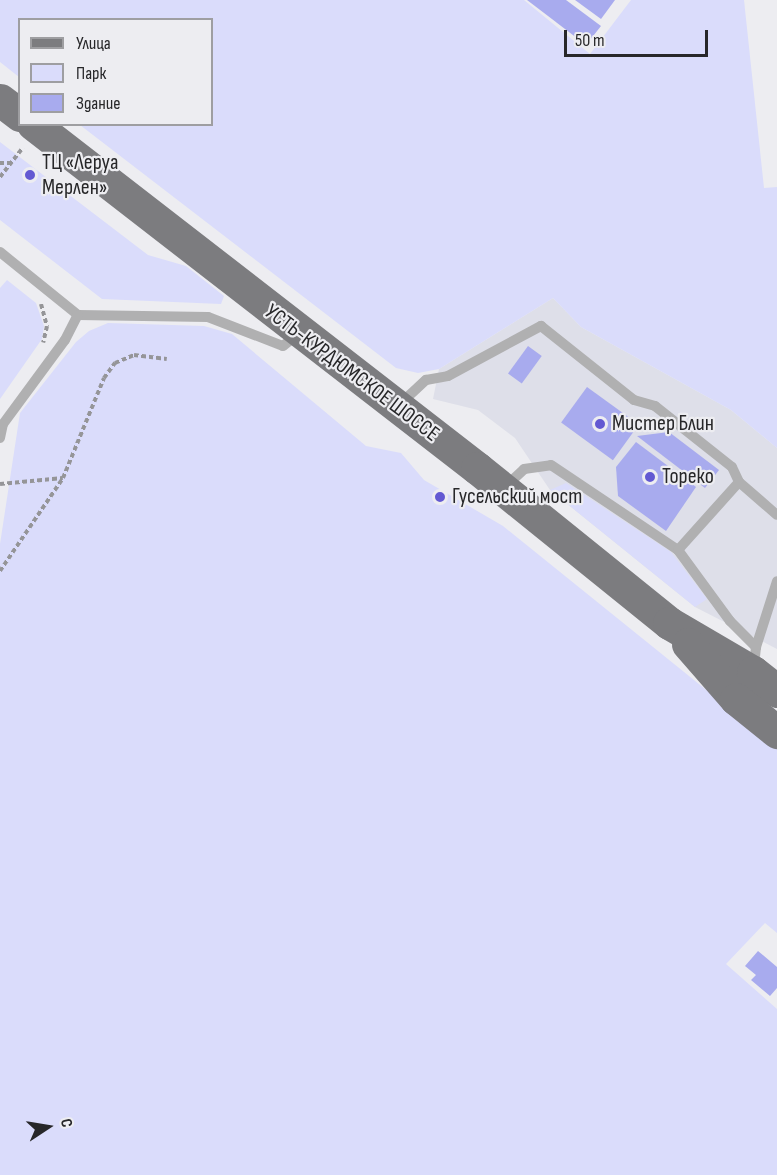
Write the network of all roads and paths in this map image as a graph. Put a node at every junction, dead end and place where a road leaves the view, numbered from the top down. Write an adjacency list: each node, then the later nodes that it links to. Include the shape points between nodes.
1 (0, 100): 2 (main road, УСТЬ-КУРДЮМСКОЕ ШОССЕ)
2 (18, 114)
3 (29, 126): 5 (path)
4 (34, 126): 11 (main road, УСТЬ-КУРДЮМСКОЕ ШОССЕ)
5 (12, 162): 6 (path); 7 (path)
6 (0, 163)
7 (0, 177)
8 (0, 252): 10 (lane)
9 (39, 302): 12 (path, via 47,326)
10 (78, 315): 11 (lane, via 208,317 283,346); 15 (lane, via 65,340 3,424)
11 (299, 334): 14 (main road, УСТЬ-КУРДЮМСКОЕ ШОССЕ)
12 (41, 347)
13 (167, 359): 16 (path, via 134,355 115,363 104,378)
14 (398, 406): 17 (lane, via 426,380 448,376 541,326 634,400 655,406 732,467); 19 (main road, УСТЬ-КУРДЮМСКОЕ ШОССЕ)
15 (0, 438)
16 (63, 478): 18 (path); 22 (path)
17 (739, 482): 20 (lane); 21 (lane)
18 (0, 484)
19 (503, 489): 21 (lane, via 524,469 551,465); 24 (main road, УСТЬ-КУРДЮМСКОЕ ШОССЕ)
20 (777, 515)
21 (678, 550): 25 (lane)
22 (0, 572)
23 (777, 581): 25 (lane)
24 (669, 623): 25 (main road, УСТЬ-КУРДЮМСКОЕ ШОССЕ); 26 (main road, УСТЬ-КУРДЮМСКОЕ ШОССЕ, via 736,699)
25 (762, 670)
26 (777, 732)

